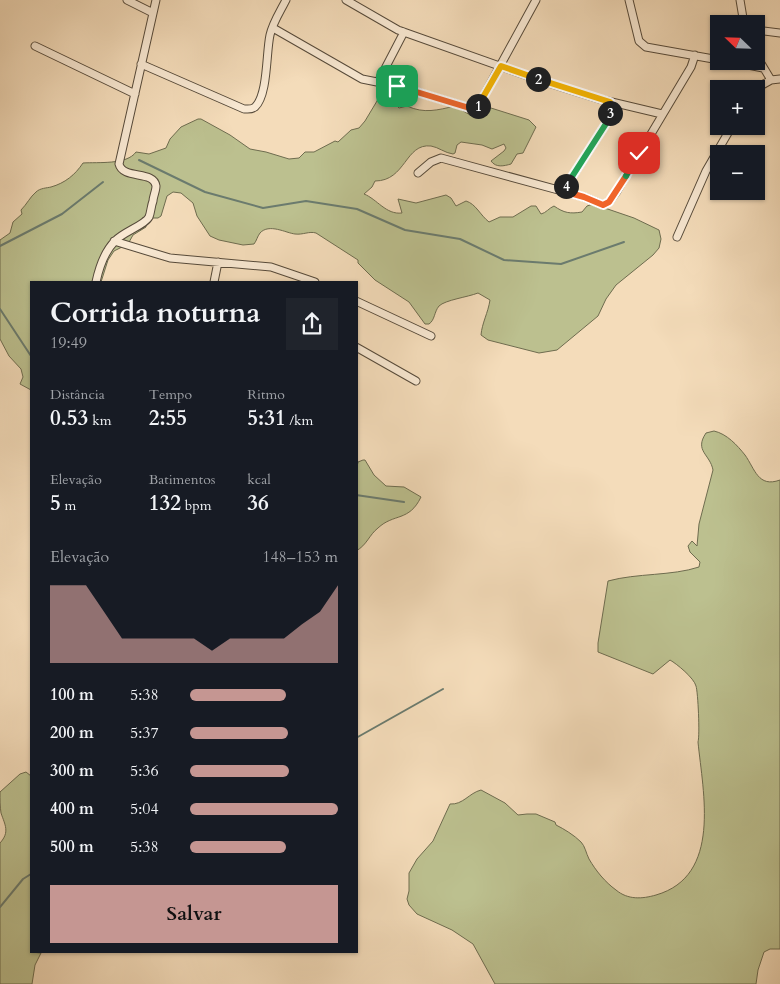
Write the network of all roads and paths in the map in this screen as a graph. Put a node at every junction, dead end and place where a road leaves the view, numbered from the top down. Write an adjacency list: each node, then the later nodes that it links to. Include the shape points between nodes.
1 (126, 0): 8 (street)
2 (156, 0): 8 (street)
3 (286, 0): 10 (street)
4 (346, 0): 12 (street)
5 (536, 0): 18 (street)
6 (629, 0): 15 (street, via 638,42 646,47)
7 (740, 0): 9 (street)
8 (153, 13): 17 (street)
9 (742, 15)
10 (273, 28): 17 (street, via 264,84 259,101 250,110); 22 (street, via 362,79)
11 (765, 31): 13 (street)
12 (404, 32): 18 (street); 22 (street)
13 (780, 33)
14 (35, 46): 24 (street)
15 (695, 55): 16 (street); 26 (street)
16 (710, 58)
17 (142, 64): 24 (street)
18 (501, 66): 22 (street, via 476,110); 25 (street)
19 (764, 70): 20 (street)
20 (771, 80): 21 (street); 23 (street)
21 (780, 80)
22 (378, 82)
23 (765, 83)
24 (135, 94): 31 (street, via 120,169 148,177 156,186 146,221)
25 (610, 102): 26 (street); 29 (street, via 609,119)
26 (662, 114): 29 (street, via 609,202 603,205)
27 (727, 135): 30 (street, via 706,171)
28 (418, 173): 29 (street, via 430,162 441,158)
29 (563, 191)
30 (677, 237)
31 (114, 241): 32 (street, via 158,256); 33 (street, via 99,268)
32 (218, 262): 34 (street); 35 (street, via 272,267)
33 (96, 281)
34 (214, 281)
35 (310, 281)
36 (358, 302): 37 (street)
37 (431, 336)
38 (358, 349): 39 (street)
39 (416, 381)

